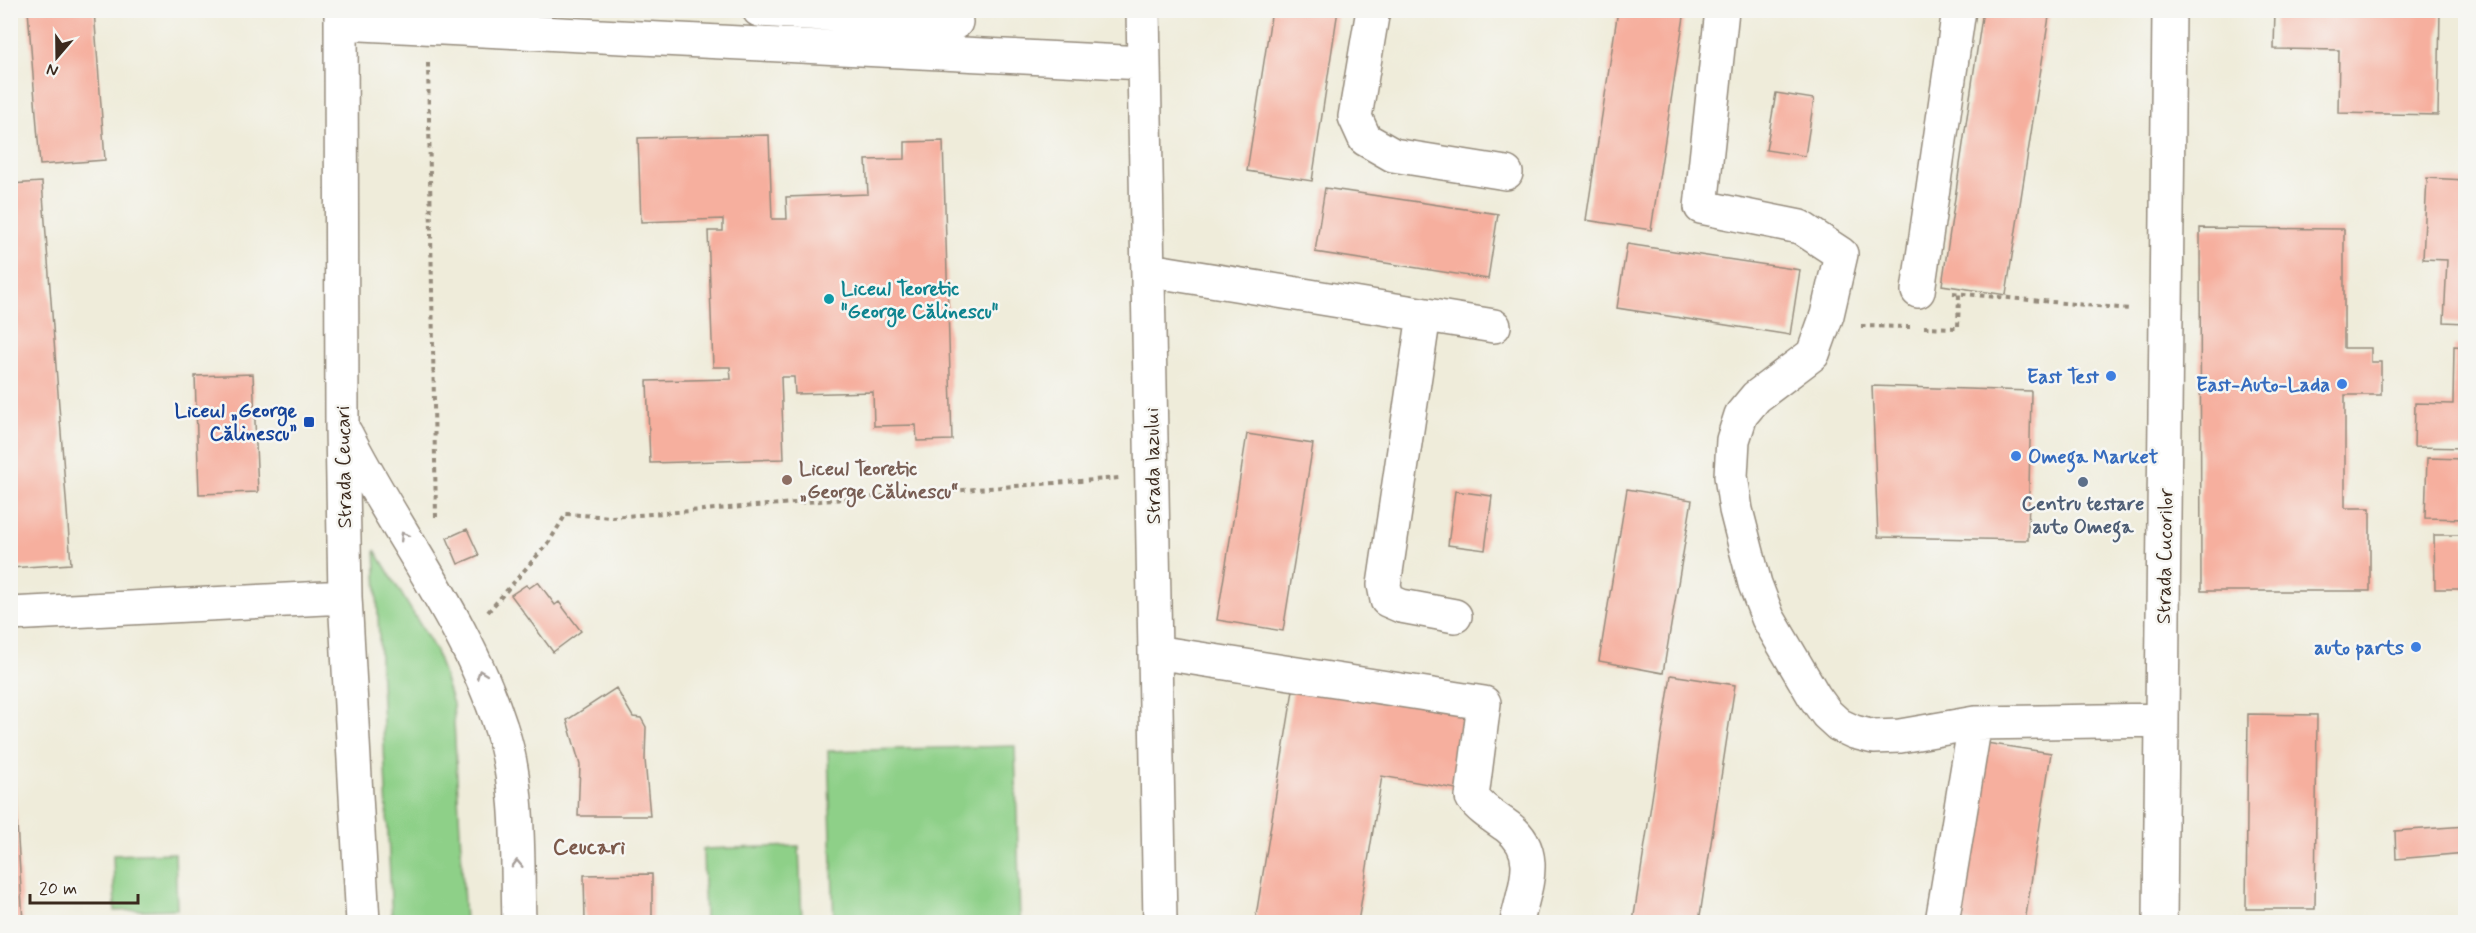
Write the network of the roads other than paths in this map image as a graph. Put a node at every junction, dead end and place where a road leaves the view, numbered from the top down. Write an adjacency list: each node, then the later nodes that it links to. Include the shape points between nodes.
1 (759, 10): 8 (street)
2 (1143, 10): 9 (street, Strada Iazului)
3 (1373, 10): 10 (street, via 1355,117 1365,139 1393,155)
4 (1722, 10): 21 (street, via 1701,207 1800,227 1841,254 1813,354 1756,397 1741,415 1733,440 1731,476 1736,510 1755,584 1768,618 1814,696 1839,725 1875,737)
5 (1959, 10): 12 (street)
6 (2169, 10): 20 (street, Strada Cucorilor)
7 (341, 17): 9 (street, via 427,26); 15 (street, Strada Ceucari)
8 (956, 21)
9 (1143, 63): 11 (street, Strada Iazului)
10 (1506, 173)
11 (1149, 270): 13 (street); 19 (street, Strada Iazului)
12 (1918, 291)
13 (1424, 315): 14 (street); 18 (street, via 1384,585 1387,600)
14 (1494, 326)
15 (342, 426): 16 (street, Strada Ceucari); 23 (street, one-way to 15, via 515,795 502,729 476,662 435,585 368,478)
16 (345, 597): 17 (street); 22 (street, Strada Ceucari)
17 (10, 614)
18 (1455, 616)
19 (1155, 652): 24 (street, Strada Iazului); 25 (street, via 1484,703 1472,797 1524,844 1530,861)
20 (2161, 720): 21 (street); 27 (street, Strada Cucorilor)
21 (1976, 723): 26 (street)
22 (363, 922)
23 (519, 922)
24 (1160, 922)
25 (1517, 922)
26 (1942, 922)
27 (2160, 922)

